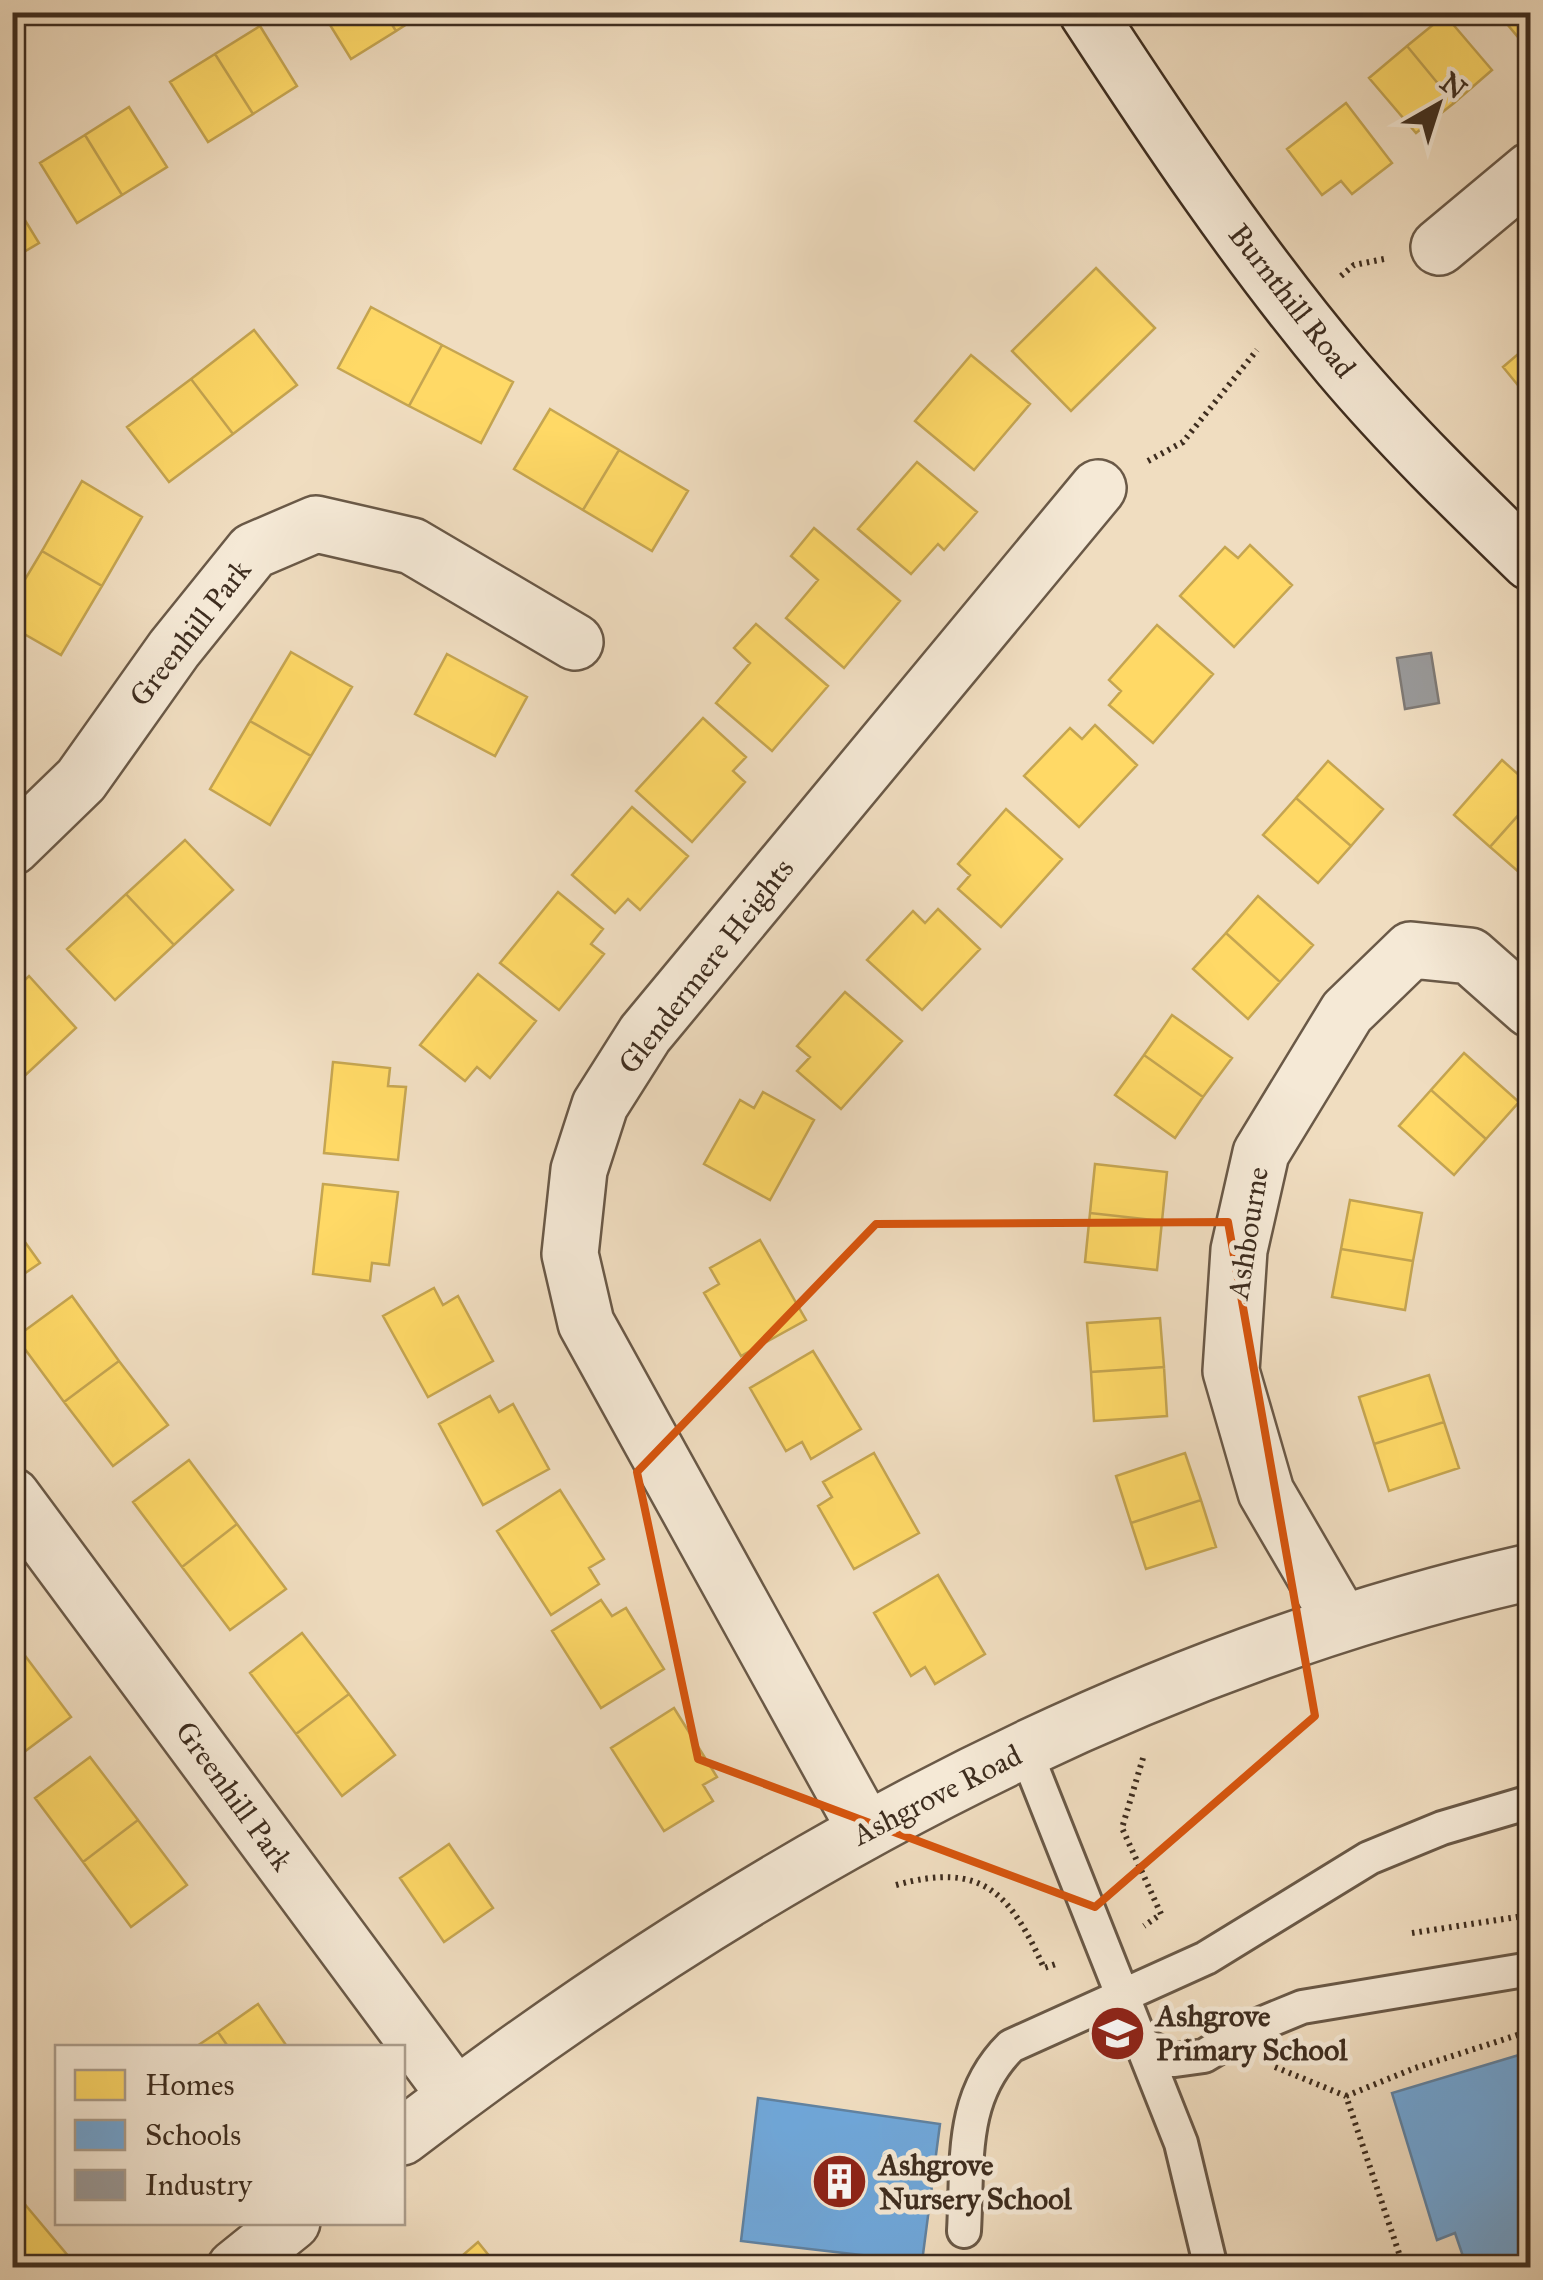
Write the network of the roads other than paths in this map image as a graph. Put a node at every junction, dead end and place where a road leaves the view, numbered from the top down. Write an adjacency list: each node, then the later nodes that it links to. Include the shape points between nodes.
1 (1087, 12): 5 (street, Burnthill Road, via 1193,174 1339,364)
2 (1530, 171): 3 (street)
3 (1439, 247)
4 (1098, 488): 14 (street, Glendermere Heights, via 645,1034 600,1105 579,1170 570,1254 586,1324)
5 (1530, 562)
6 (575, 642): 7 (street, Greenhill Park, via 412,546 316,524 253,552 81,780)
7 (12, 847)
8 (1530, 1009): 11 (street, Ashbourne, via 1470,956 1412,950 1347,1012 1261,1153 1239,1250 1231,1370 1266,1492)
9 (12, 1496): 18 (street, Greenhill Park)
10 (1530, 1572): 11 (street, Ashgrove Road)
11 (1341, 1621): 12 (street, Ashgrove Road, via 1182,1680)
12 (1025, 1750): 14 (street, Ashgrove Road); 16 (lane)
13 (1530, 1802): 16 (lane, via 1369,1858 1206,1958)
14 (866, 1830): 18 (street, Ashgrove Road, via 711,1920)
15 (1530, 1968): 17 (lane, via 1302,2007 1204,2056 1175,2060)
16 (1123, 1996): 17 (lane); 20 (lane, via 1011,2046 986,2070 970,2119)
17 (1142, 2044): 21 (lane, via 1180,2143)
18 (456, 2096): 19 (street, Ashgrove Road)
19 (405, 2135)
20 (964, 2231)
21 (1211, 2268)

